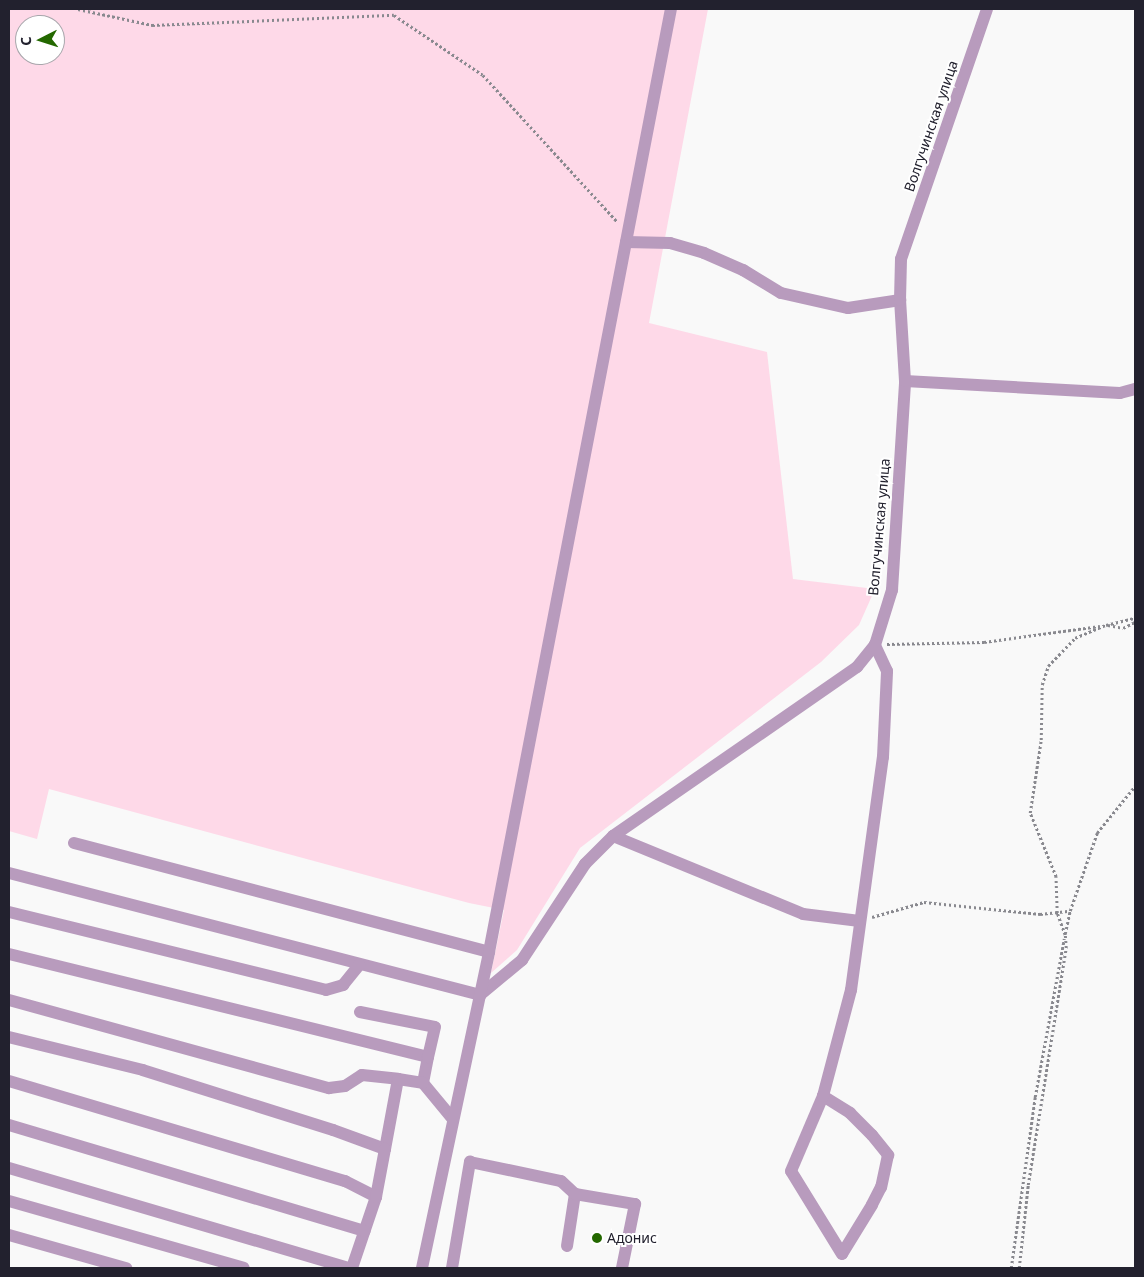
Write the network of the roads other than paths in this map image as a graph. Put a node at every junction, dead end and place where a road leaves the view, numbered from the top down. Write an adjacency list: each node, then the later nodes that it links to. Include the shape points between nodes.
1 (671, 9): 3 (street)
2 (986, 9): 4 (street, Волгучинская улица, via 901,259)
3 (627, 237): 4 (street, via 670,243 704,253 743,270 780,293 848,308); 13 (street)
4 (900, 300): 5 (street, Волгучинская улица)
5 (905, 381): 6 (street, via 1120,393); 7 (street, Волгучинская улица, via 892,590)
6 (1135, 389)
7 (875, 644): 8 (street, Волгучинская улица, via 857,667); 12 (street, via 887,671 883,757)
8 (613, 836): 12 (street, via 803,914); 16 (street, Волгучинская улица, via 584,864 522,960)
9 (74, 843): 13 (street)
10 (9, 873): 15 (street)
11 (9, 912): 15 (street, via 326,990 343,985)
12 (860, 921): 24 (street, via 851,990)
13 (489, 952): 16 (street)
14 (9, 954): 20 (street)
15 (359, 965): 16 (street)
16 (480, 995): 25 (street)
17 (9, 1000): 21 (street, via 329,1088 345,1086 362,1075)
18 (360, 1012): 20 (street, via 435,1026)
19 (9, 1038): 27 (street, via 143,1070)
20 (428, 1057): 23 (street)
21 (398, 1079): 23 (street); 27 (street)
22 (9, 1081): 30 (street, via 345,1182)
23 (423, 1083): 25 (street)
24 (824, 1096): 24 (street, via 850,1113 888,1156 881,1187 842,1254 791,1171)
25 (452, 1118): 39 (street)
26 (9, 1125): 32 (street)
27 (385, 1149): 30 (street)
28 (9, 1168): 37 (street)
29 (575, 1194): 34 (street); 40 (street, via 561,1181 470,1162); 41 (street, via 635,1204)
30 (376, 1198): 32 (street)
31 (9, 1201): 36 (street)
32 (365, 1231): 38 (street)
33 (9, 1235): 35 (street)
34 (566, 1246)
35 (126, 1268)
36 (244, 1268)
37 (349, 1268)
38 (352, 1268)
39 (422, 1268)
40 (452, 1268)
41 (622, 1268)

